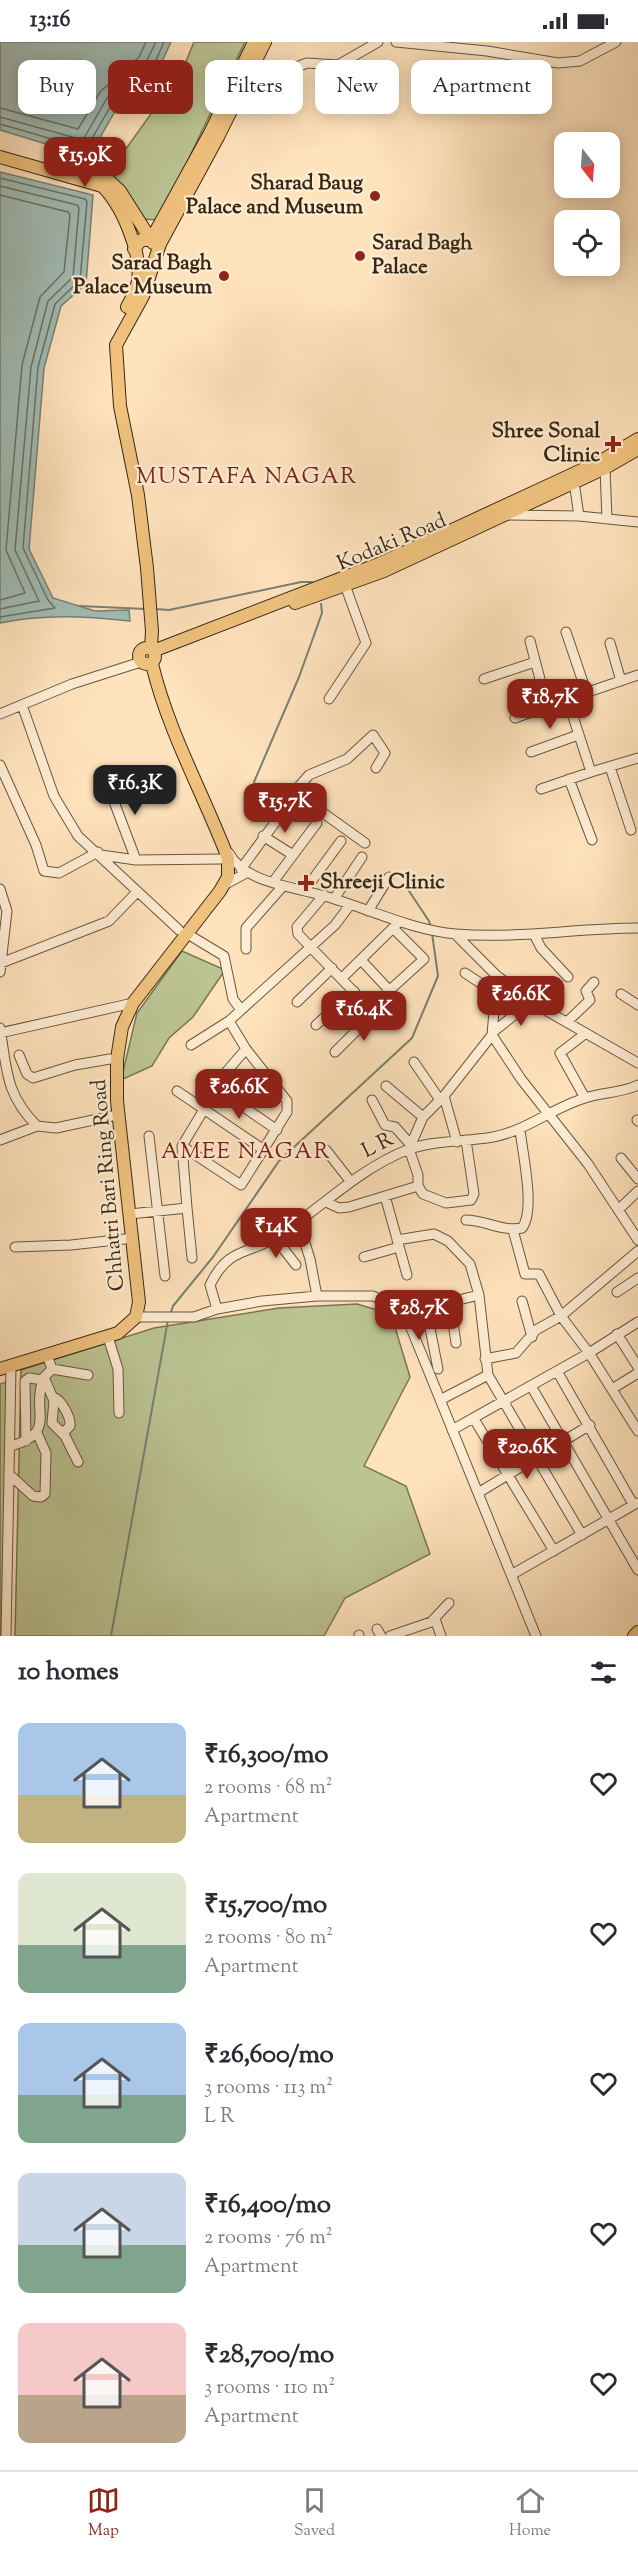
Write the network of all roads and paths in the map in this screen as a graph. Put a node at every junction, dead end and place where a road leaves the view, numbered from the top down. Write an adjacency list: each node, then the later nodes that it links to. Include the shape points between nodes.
1 (263, 42): 5 (main road); 10 (main road)
2 (378, 42): 6 (street, via 338,65)
3 (396, 42): 4 (street, via 558,63 580,62)
4 (616, 42)
5 (255, 60)
6 (303, 65)
7 (229, 114): 12 (main road)
8 (0, 149): 10 (main road, via 107,179 120,190)
9 (4, 158): 11 (main road, via 102,186 122,211)
10 (151, 240): 11 (main road, via 144,239); 12 (main road)
11 (134, 249): 26 (main road, via 138,281 109,343 108,361 132,506)
12 (154, 260): 21 (main road, via 143,296 116,345 115,361 138,495)
13 (637, 449): 14 (main road, Kodaki Road); 23 (main road, Kodaki Road, via 601,461 381,563)
14 (605, 468): 15 (main road, Kodaki Road); 18 (street)
15 (574, 482): 16 (main road, Kodaki Road); 17 (street)
16 (505, 514): 17 (street); 20 (main road, Kodaki Road)
17 (579, 516): 18 (street)
18 (607, 519): 19 (street)
19 (638, 522)
20 (345, 585): 26 (main road, Kodaki Road); 32 (street, via 366,643)
21 (152, 631): 23 (main road, Kodaki Road, via 165,639); 26 (main road)
22 (566, 632): 31 (street)
23 (183, 637): 26 (main road, Kodaki Road)
24 (530, 641): 27 (street)
25 (610, 643): 30 (street)
26 (147, 657): 34 (street, Kodaki Road); 51 (main road); 59 (main road, via 175,752)
27 (535, 662): 29 (street); 35 (street)
28 (638, 675): 30 (street)
29 (484, 679)
30 (621, 681): 31 (street)
31 (587, 694): 33 (street)
32 (329, 699)
33 (568, 701): 35 (street); 38 (street)
34 (22, 705): 36 (street, Kodaki Road); 56 (street, via 54,796 78,836)
35 (547, 706): 37 (street)
36 (0, 714)
37 (515, 718)
38 (578, 735): 39 (street); 44 (street)
39 (531, 752)
40 (638, 758): 42 (street)
41 (0, 765): 56 (street, via 44,872 59,873)
42 (610, 767): 44 (street); 50 (street)
43 (376, 768): 48 (street, via 385,753 373,735 347,759 309,775)
44 (591, 771): 45 (street)
45 (569, 779): 47 (street); 54 (street)
46 (107, 783): 60 (street)
47 (540, 789)
48 (294, 792): 52 (street); 55 (street)
49 (317, 823): 57 (street)
50 (631, 830)
51 (219, 835): 61 (street, via 234,863); 64 (main road, via 228,858)
52 (263, 836): 57 (street); 61 (street)
53 (341, 840): 67 (street)
54 (592, 840)
55 (365, 843)
56 (99, 853): 60 (street); 68 (street)
57 (293, 855): 63 (street)
58 (362, 857): 70 (street)
59 (221, 859): 60 (street); 75 (main road, Chhatri Bari Ring Road, via 221,875 215,887)
60 (136, 860)
61 (244, 871): 63 (street); 64 (street)
62 (389, 877): 72 (street)
63 (273, 882): 65 (street)
64 (224, 886): 75 (main road, Chhatri Bari Ring Road)
65 (284, 886): 67 (street); 79 (street, via 246,928)
66 (0, 889): 81 (street, via 7,911)
67 (305, 891): 69 (street)
68 (137, 892): 75 (street); 81 (street, via 109,921)
69 (324, 896): 70 (street); 78 (street, via 296,931)
70 (334, 899): 71 (street)
71 (350, 905): 72 (street); 78 (street, via 336,925)
72 (368, 910): 73 (street)
73 (397, 925): 76 (street); 80 (street); 90 (street, via 424,959)
74 (638, 928): 77 (street)
75 (183, 932): 95 (main road, Chhatri Bari Ring Road); 97 (street, via 224,956 233,999)
76 (455, 934): 77 (street); 85 (street)
77 (534, 934): 86 (street, via 541,948)
78 (310, 947): 82 (street); 97 (street)
79 (246, 950)
80 (361, 960): 87 (street); 90 (street)
81 (1, 963): 83 (street)
82 (332, 968): 87 (street); 94 (street)
83 (0, 972)
84 (465, 973): 91 (street)
85 (497, 976): 91 (street); 93 (street)
86 (568, 977)
87 (342, 978): 89 (street)
88 (594, 982): 100 (street, via 586,989 590,1000)
89 (354, 991): 98 (street); 102 (street)
90 (390, 991): 98 (street)
91 (496, 994): 104 (street)
92 (621, 994): 96 (street)
93 (532, 1001): 100 (street); 104 (street)
94 (297, 1002)
95 (129, 1004): 103 (street); 110 (main road, Chhatri Bari Ring Road, via 115,1025); 145 (main road, Chhatri Bari Ring Road, via 117,1059 117,1101)
96 (638, 1005)
97 (241, 1010): 99 (street)
98 (372, 1011): 101 (street); 108 (street)
99 (229, 1021): 106 (street); 107 (street)
100 (567, 1022): 105 (street)
101 (384, 1023)
102 (316, 1025)
103 (0, 1031): 113 (street)
104 (492, 1033): 119 (street); 122 (street)
105 (586, 1033): 112 (street); 118 (street, via 560,1053)
106 (191, 1045)
107 (246, 1049): 116 (street); 127 (street, via 287,1101 287,1112)
108 (335, 1052)
109 (19, 1055): 110 (street, via 27,1074 33,1078)
110 (110, 1059): 123 (main road, Chhatri Bari Ring Road)
111 (414, 1062): 119 (street)
112 (638, 1063)
113 (3, 1068): 125 (street, via 17,1104)
114 (638, 1084): 118 (street, L R)
115 (386, 1086): 124 (street)
116 (216, 1089): 121 (street); 127 (street)
117 (177, 1091): 121 (street)
118 (585, 1098): 122 (street, L R)
119 (442, 1099): 124 (street); 130 (street)
120 (372, 1100): 132 (street, via 385,1125 395,1127)
121 (202, 1110): 131 (street); 133 (street)
122 (548, 1112): 126 (street, L R); 144 (street)
123 (112, 1116): 125 (street, via 56,1128); 150 (main road, Chhatri Bari Ring Road)
124 (423, 1117): 132 (street)
125 (37, 1126): 129 (street)
126 (520, 1129): 130 (street, L R); 148 (street, via 528,1196 525,1224)
127 (277, 1130): 133 (street)
128 (149, 1136): 143 (street)
129 (0, 1140)
130 (461, 1141): 132 (street, L R); 138 (street, via 474,1194 471,1200 446,1203 423,1194)
131 (182, 1146): 133 (street, via 239,1186); 142 (street)
132 (410, 1147): 137 (street, L R); 138 (street)
133 (264, 1150)
134 (326, 1150): 137 (street)
135 (621, 1158): 136 (street)
136 (638, 1179)
137 (351, 1182): 141 (street, L R)
138 (418, 1186): 140 (street)
139 (638, 1191): 144 (street)
140 (385, 1196): 141 (street, via 339,1208); 152 (street)
141 (326, 1202): 147 (street, L R)
142 (187, 1208): 143 (street); 156 (street)
143 (156, 1210): 145 (street); 159 (street)
144 (618, 1210): 151 (street)
145 (130, 1214): 170 (main road, Chhatri Bari Ring Road, via 139,1302)
146 (466, 1220): 148 (street)
147 (298, 1221): 149 (street, L R); 163 (street)
148 (513, 1230): 169 (street, via 525,1274 539,1274)
149 (275, 1238): 157 (street); 168 (street, L R, via 230,1256 217,1270 210,1285)
150 (125, 1239): 153 (street); 179 (main road, Chhatri Bari Ring Road, via 132,1302 122,1323)
151 (638, 1240)
152 (398, 1244): 155 (street); 158 (street); 162 (street, via 434,1234 448,1241 470,1264)
153 (15, 1246)
154 (638, 1251): 169 (street)
155 (364, 1257)
156 (192, 1258)
157 (296, 1265)
158 (407, 1275)
159 (165, 1276)
160 (638, 1278): 161 (street)
161 (617, 1292)
162 (479, 1295): 165 (street); 178 (street)
163 (317, 1296): 166 (street, via 373,1296); 168 (street)
164 (522, 1301): 174 (street)
165 (450, 1302): 167 (street); 175 (street)
166 (393, 1305): 167 (street, via 409,1297); 191 (street, via 409,1323)
167 (426, 1308): 182 (street)
168 (217, 1309): 170 (street, via 194,1317)
169 (561, 1316): 174 (street, via 536,1330); 176 (street)
170 (136, 1317): 173 (main road, Chhatri Bari Ring Road, via 127,1328)
171 (638, 1322): 172 (street)
172 (617, 1334): 176 (street); 180 (street)
173 (108, 1336): 177 (main road, Chhatri Bari Ring Road); 195 (street, via 118,1369)
174 (532, 1337): 178 (street, via 516,1353)
175 (456, 1342)
176 (589, 1353): 183 (street); 189 (street)
177 (47, 1355): 179 (main road, Chhatri Bari Ring Road); 181 (street)
178 (484, 1359): 186 (street)
179 (4, 1366): 194 (street)
180 (638, 1367)
181 (51, 1369): 185 (street); 187 (street)
182 (438, 1369)
183 (557, 1371): 188 (street); 197 (street)
184 (638, 1373): 189 (street)
185 (88, 1375)
186 (488, 1375): 191 (street); 192 (street)
187 (43, 1379): 190 (street); 193 (street, via 26,1380); 200 (street)
188 (531, 1386): 192 (street); 203 (street)
189 (612, 1389): 198 (street)
190 (53, 1397): 201 (street, via 51,1420); 201 (street, via 61,1402 71,1421)
191 (440, 1400): 199 (street)
192 (501, 1402): 196 (street); 205 (street)
193 (26, 1405): 194 (street); 202 (street)
194 (11, 1407): 204 (street)
195 (119, 1413)
196 (474, 1419): 199 (street); 208 (street)
197 (590, 1425): 203 (street); 210 (street)
198 (637, 1428)
199 (452, 1430): 209 (street)
200 (37, 1433): 202 (street); 207 (street, via 46,1453 45,1494 33,1496)
201 (63, 1433): 206 (street)
202 (26, 1441): 204 (street)
203 (561, 1442): 205 (street); 211 (street)
204 (11, 1446): 207 (street)
205 (537, 1459): 208 (street); 212 (street)
206 (78, 1462)
207 (10, 1475): 219 (street)
208 (509, 1475): 209 (street); 213 (street)
209 (478, 1493): 215 (street)
210 (635, 1503): 211 (street)
211 (609, 1518): 212 (street); 214 (street)
212 (582, 1535): 213 (street)
213 (554, 1551): 215 (street)
214 (638, 1570)
215 (511, 1575): 222 (street)
216 (449, 1603): 217 (street)
217 (435, 1619): 220 (street); 221 (street)
218 (638, 1632): 223 (main road)
219 (6, 1636)
220 (390, 1636)
221 (441, 1636)
222 (536, 1636)
223 (634, 1636)

